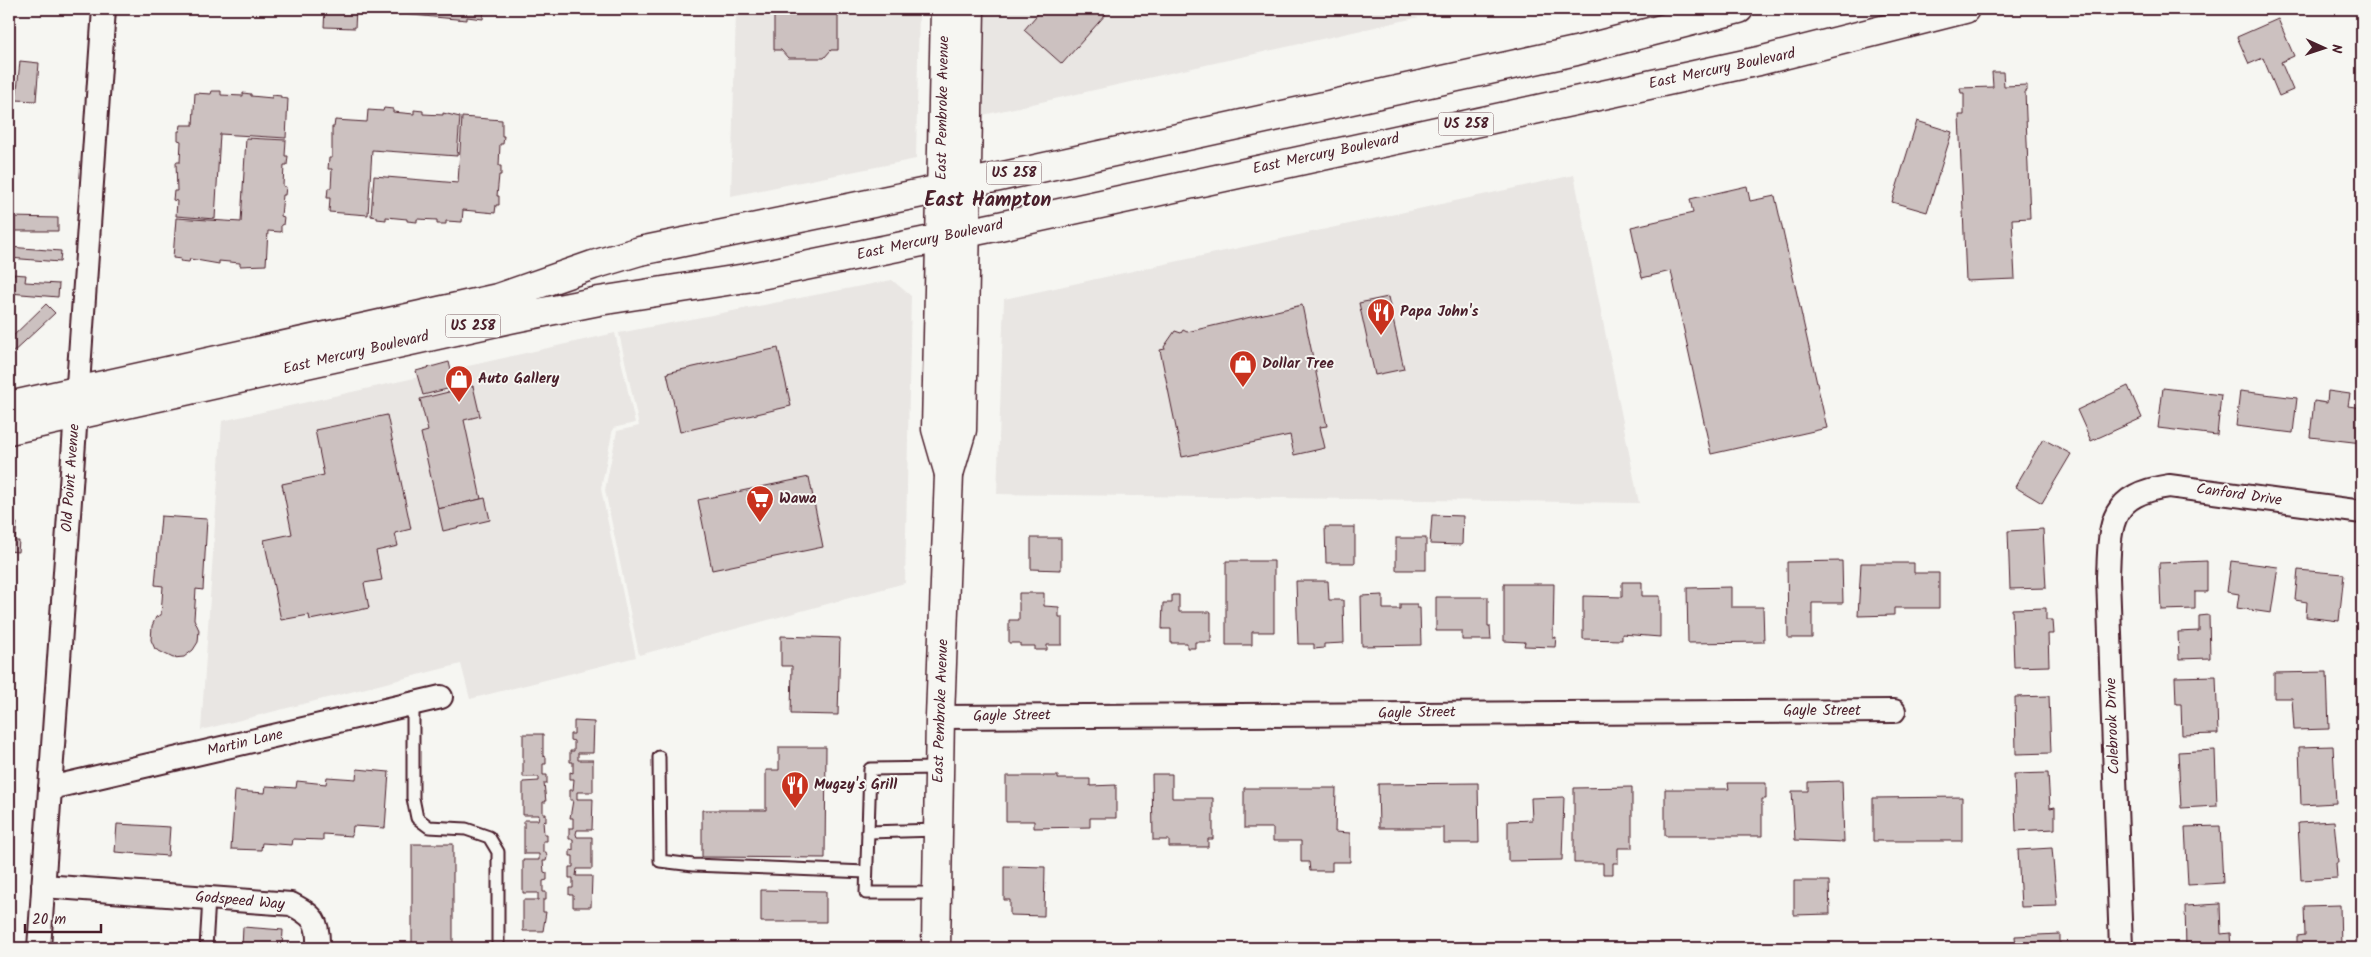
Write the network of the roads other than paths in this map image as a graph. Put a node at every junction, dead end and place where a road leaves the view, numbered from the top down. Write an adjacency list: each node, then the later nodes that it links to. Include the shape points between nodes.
1 (104, 9): 8 (street, Old Point Avenue)
2 (945, 9): 6 (main road, East Pembroke Avenue)
3 (970, 9): 6 (main road, East Pembroke Avenue)
4 (1739, 9): 6 (main road, East Mercury Boulevard / US 258, via 1576,50)
5 (1965, 9): 7 (main road, East Mercury Boulevard / US 258, via 1759,62)
6 (954, 186): 7 (main road, East Pembroke Avenue); 8 (main road, East Mercury Boulevard / US 258, via 640,251 498,298)
7 (954, 236): 8 (main road, East Mercury Boulevard / US 258, via 746,278 599,301); 16 (main road, East Pembroke Avenue, via 962,430 949,474)
8 (77, 403): 9 (main road, East Mercury Boulevard / US 258); 10 (main road, East Mercury Boulevard / US 258); 19 (street, Old Point Avenue)
9 (9, 406)
10 (9, 430)
11 (2121, 506): 12 (street, Canford Drive, via 2148,489 2169,486); 31 (street, Colebrook Drive, via 2112,524 2108,577)
12 (2362, 512)
13 (442, 697): 14 (street, Martin Lane)
14 (413, 703): 19 (street, Martin Lane); 29 (lane, via 413,798 417,818 429,827 466,829 489,837 498,852)
15 (1894, 711): 16 (street, Gayle Street)
16 (940, 717): 18 (main road, East Pembroke Avenue)
17 (658, 757): 22 (lane, via 660,861)
18 (939, 768): 20 (main road, East Pembroke Avenue); 21 (lane, via 870,769)
19 (50, 788): 23 (street, Old Point Avenue)
20 (938, 830): 21 (lane); 24 (main road, East Pembroke Avenue)
21 (868, 832): 22 (lane)
22 (866, 872): 24 (lane, via 866,893)
23 (43, 886): 25 (street, Godspeed Way); 26 (street, Old Point Avenue)
24 (936, 893): 30 (main road, East Pembroke Avenue)
25 (209, 898): 27 (lane); 28 (street, Godspeed Way, via 291,904 310,914 319,932)
26 (39, 948)
27 (206, 948)
28 (318, 948)
29 (498, 948)
30 (936, 948)
31 (2121, 948)

